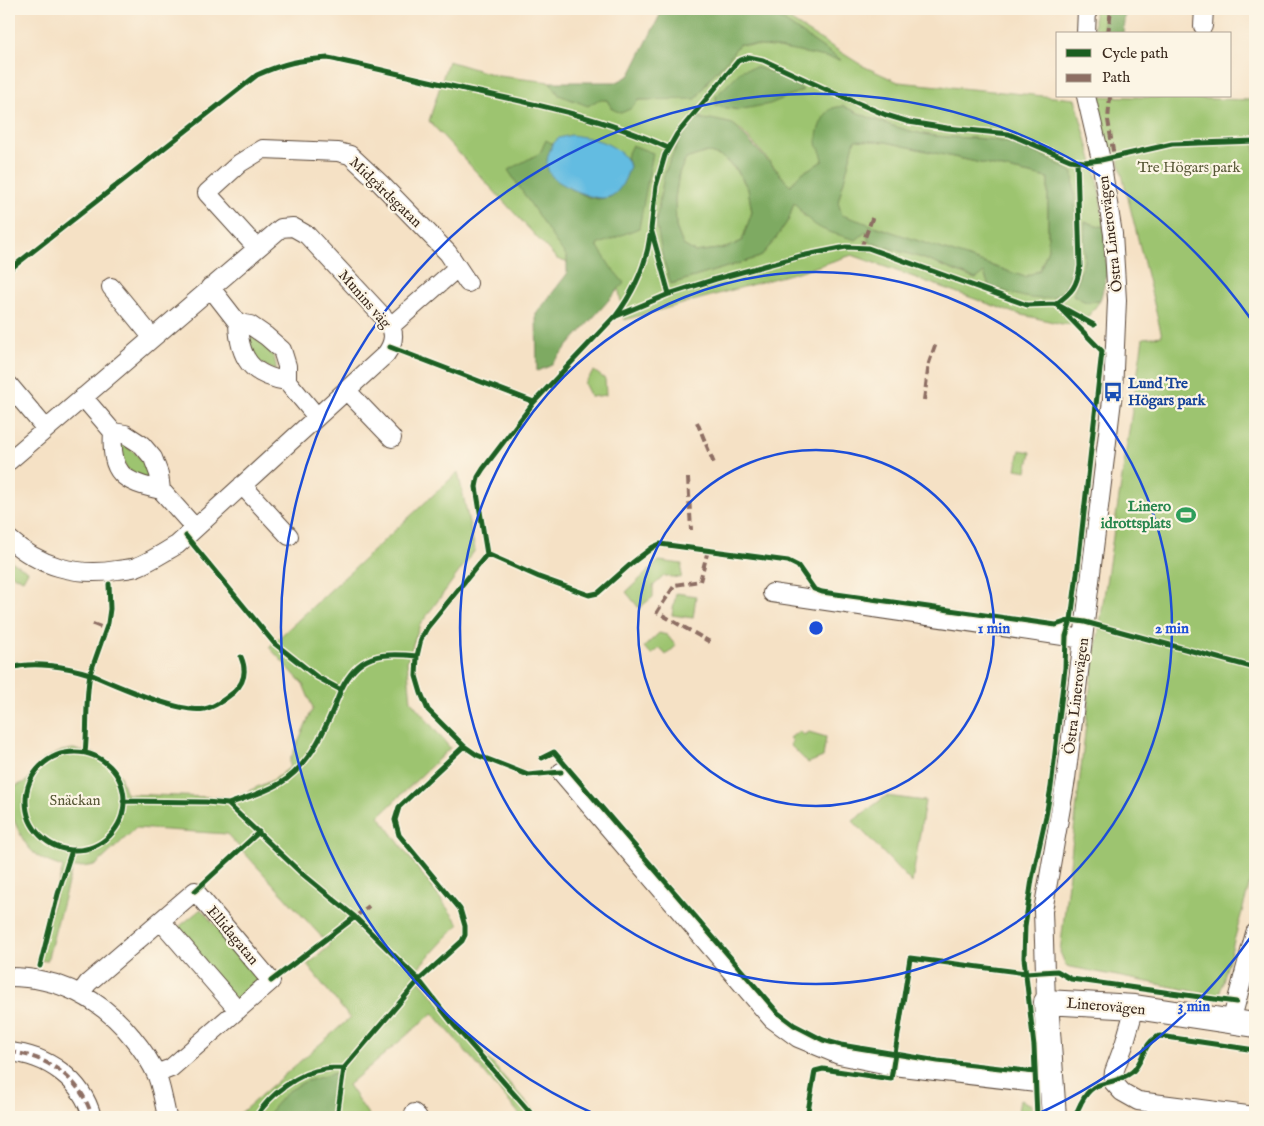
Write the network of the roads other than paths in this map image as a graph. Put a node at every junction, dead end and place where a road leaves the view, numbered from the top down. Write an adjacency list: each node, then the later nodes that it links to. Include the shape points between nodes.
1 (1087, 9): 2 (street)
2 (1086, 32)
3 (1086, 98): 27 (street, Östra Linerovägen, via 1113,234 1117,300 1113,392)
4 (256, 248): 5 (street, Midgårdsgatan, via 207,193 240,163 263,148 338,152 350,155 374,177 448,253); 8 (street, Munins väg); 10 (street, Munins väg, via 281,228 300,230)
5 (457, 268): 6 (street, Midgårdsgatan); 10 (street)
6 (468, 283)
7 (111, 287): 11 (street)
8 (210, 288): 9 (street); 11 (street, Munins väg)
9 (238, 323): 12 (street, via 250,325 282,350 287,366); 12 (street, via 238,342 253,368 265,376)
10 (391, 326): 14 (street, Munins väg, via 394,335 388,350)
11 (152, 337): 15 (street, Munins väg)
12 (286, 381): 16 (street)
13 (9, 385): 17 (street)
14 (346, 390): 16 (street, Munins väg); 19 (street)
15 (83, 397): 17 (street, Munins väg); 18 (street)
16 (317, 417): 21 (street, Munins väg)
17 (46, 429): 20 (street, Munins väg)
18 (113, 432): 22 (street, via 125,434 142,445 159,474); 22 (street, via 115,465 126,479)
19 (392, 438)
20 (9, 460)
21 (242, 485): 23 (street, Munins väg); 24 (street)
22 (161, 490): 23 (street)
23 (195, 528): 25 (street, Munins väg, via 177,545 135,568 102,573 79,572 49,564)
24 (289, 536)
25 (9, 539)
26 (772, 593): 27 (street)
27 (1083, 639): 33 (street, Östra Linerovägen, via 1066,779 1043,911)
28 (561, 772): 40 (street, via 772,1019 798,1038 839,1055 893,1066)
29 (161, 921): 32 (street, Ellidagatan, via 88,983); 35 (street); 35 (street, Ellidagatan, via 195,891 271,981)
30 (1255, 933): 36 (street)
31 (9, 977): 32 (street, via 39,979)
32 (80, 994): 39 (street, via 115,1017 144,1051)
33 (1046, 1002): 34 (street, Linerovägen); 40 (street, Östra Linerovägen)
34 (1135, 1007): 36 (street, Linerovägen); 41 (street, via 1114,1072 1113,1082 1122,1092 1138,1101)
35 (238, 1010): 39 (street, Ellidagatan, via 171,1068)
36 (1231, 1022): 37 (street, Linerovägen)
37 (1255, 1025)
38 (9, 1052): 42 (street, via 45,1060 55,1067 80,1090)
39 (156, 1074): 43 (street)
40 (1053, 1085): 44 (street, Östra Linerovägen)
41 (1255, 1116)
42 (92, 1117)
43 (167, 1117)
44 (1054, 1117)

